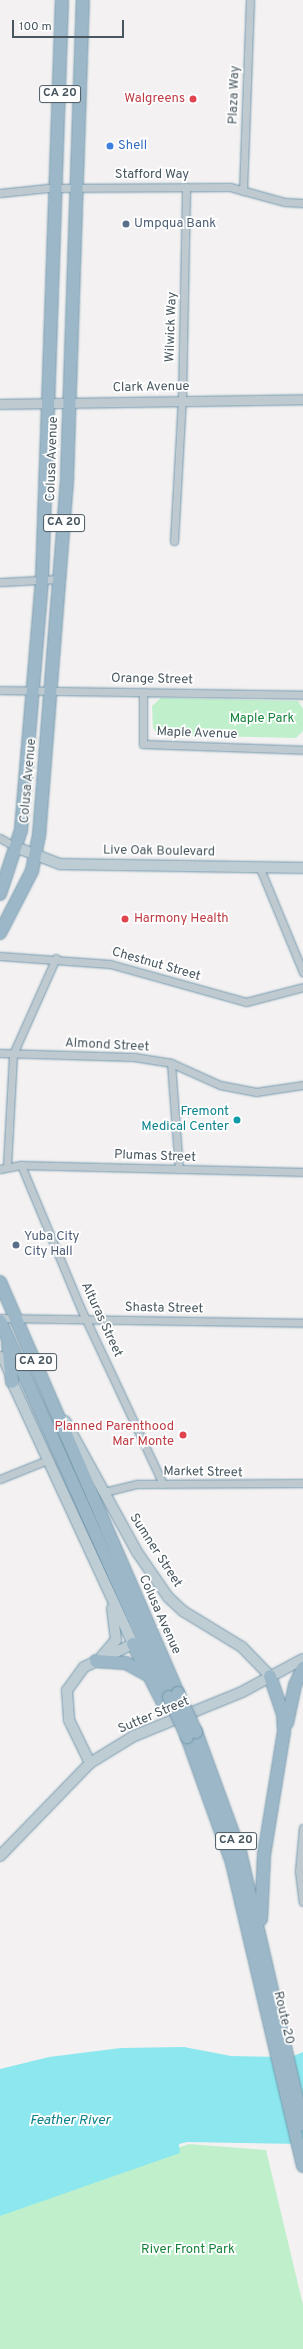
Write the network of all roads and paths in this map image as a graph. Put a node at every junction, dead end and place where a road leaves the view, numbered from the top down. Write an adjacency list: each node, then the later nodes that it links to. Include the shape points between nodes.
1 (62, 0): 5 (highway, Colusa Avenue / CA 20)
2 (83, 0): 6 (highway, Colusa Avenue / CA 20)
3 (250, 0): 7 (street, Plaza Way)
4 (186, 186): 6 (street, Stafford Way); 7 (street, Stafford Way); 11 (street, Wilwick Way)
5 (57, 188): 6 (street, Stafford Way); 8 (street, Stafford Way); 12 (highway, Colusa Avenue / CA 20)
6 (75, 188): 13 (highway, Colusa Avenue / CA 20)
7 (243, 191): 9 (street, Stafford Way, via 285,202)
8 (0, 193)
9 (303, 203)
10 (303, 399): 11 (street, Clark Avenue)
11 (182, 400): 13 (street, Clark Avenue); 15 (street, Wilwick Way)
12 (50, 402): 13 (street, Clark Avenue); 14 (street, Clark Avenue); 17 (highway, Colusa Avenue / CA 20)
13 (69, 402): 16 (highway, Colusa Avenue / CA 20)
14 (0, 404)
15 (174, 540)
16 (60, 579): 17 (street); 20 (highway, Colusa Avenue / CA 20)
17 (42, 580): 18 (street); 19 (highway, Colusa Avenue / CA 20)
18 (0, 582)
19 (34, 688): 20 (street, Orange Street); 21 (street, Orange Street); 26 (highway, Colusa Avenue / CA 20)
20 (52, 689): 22 (street, Orange Street); 27 (highway, Colusa Avenue / CA 20)
21 (0, 690)
22 (143, 692): 23 (street, Orange Street); 24 (street, Maple Avenue, via 143,744)
23 (303, 694)
24 (303, 750)
25 (0, 838): 26 (street)
26 (18, 848): 27 (main road, Live Oak Boulevard); 30 (highway, Colusa Avenue / CA 20)
27 (36, 857): 28 (main road, Live Oak Boulevard, via 60,864); 31 (highway, Colusa Avenue / CA 20, via 27,884)
28 (259, 866): 29 (main road, Live Oak Boulevard); 34 (street)
29 (303, 868)
30 (0, 894)
31 (0, 933)
32 (0, 956): 33 (street, Chestnut Street)
33 (56, 958): 35 (street, Chestnut Street, via 110,964 246,1002); 37 (street)
34 (303, 972)
35 (303, 987)
36 (0, 1053): 37 (street, Almond Street)
37 (13, 1054): 38 (street, Almond Street, via 134,1057); 40 (street)
38 (171, 1063): 39 (street, Almond Street, via 220,1086 256,1092); 43 (street)
39 (303, 1085)
40 (4, 1164): 41 (street, Plumas Street); 42 (street, Plumas Street)
41 (21, 1165): 43 (street, Plumas Street); 48 (street, Alturas Street)
42 (0, 1169)
43 (179, 1169): 44 (street, Plumas Street)
44 (303, 1172)
45 (0, 1282): 46 (highway, Colusa Avenue / CA 20)
46 (16, 1317): 47 (street, Shasta Street); 48 (street, Shasta Street); 54 (highway, Colusa Avenue / CA 20)
47 (0, 1318)
48 (87, 1320): 50 (street, Shasta Street); 57 (street, Alturas Street)
49 (0, 1322): 51 (highway, Colusa Avenue / CA 20)
50 (303, 1323)
51 (8, 1340): 53 (highway); 67 (highway, Colusa Avenue / CA 20)
52 (0, 1355): 53 (street)
53 (12, 1382): 55 (main road)
54 (56, 1406): 59 (main road, Sumner Street); 67 (highway, Colusa Avenue / CA 20)
55 (47, 1460): 56 (street); 60 (main road)
56 (0, 1479)
57 (163, 1484): 58 (street, Market Street); 59 (street, Market Street, via 128,1485)
58 (303, 1484)
59 (104, 1492): 66 (main road, Sumner Street, via 137,1552 168,1597 183,1612 248,1651)
60 (111, 1598): 61 (main road); 63 (main road, via 116,1640)
61 (132, 1644): 63 (main road); 65 (highway)
62 (303, 1659): 66 (main road, Sutter Street)
63 (96, 1661): 65 (highway, via 126,1663); 70 (main road, via 71,1680 66,1701 69,1720)
64 (303, 1668): 68 (highway, via 295,1685)
65 (149, 1676): 67 (highway)
66 (270, 1676): 68 (highway, via 283,1714); 70 (main road, Sutter Street, via 203,1709 134,1736)
67 (170, 1698): 69 (highway, Colusa Avenue / CA 20, bridge)
68 (284, 1731): 74 (highway, via 262,1871)
69 (188, 1737): 74 (highway, Colusa Avenue / CA 20, via 232,1828); 75 (highway, Colusa Avenue / CA 20, via 208,1787)
70 (90, 1763): 72 (main road, Sutter Street)
71 (303, 1828): 73 (street, via 299,1871)
72 (0, 1856)
73 (303, 1902)
74 (264, 1954): 75 (highway, Colusa Avenue / CA 20)
75 (262, 1969): 76 (highway, Route 20 / CA 20); 77 (highway, Route 20 / CA 20)
76 (303, 2125)
77 (303, 2166)

